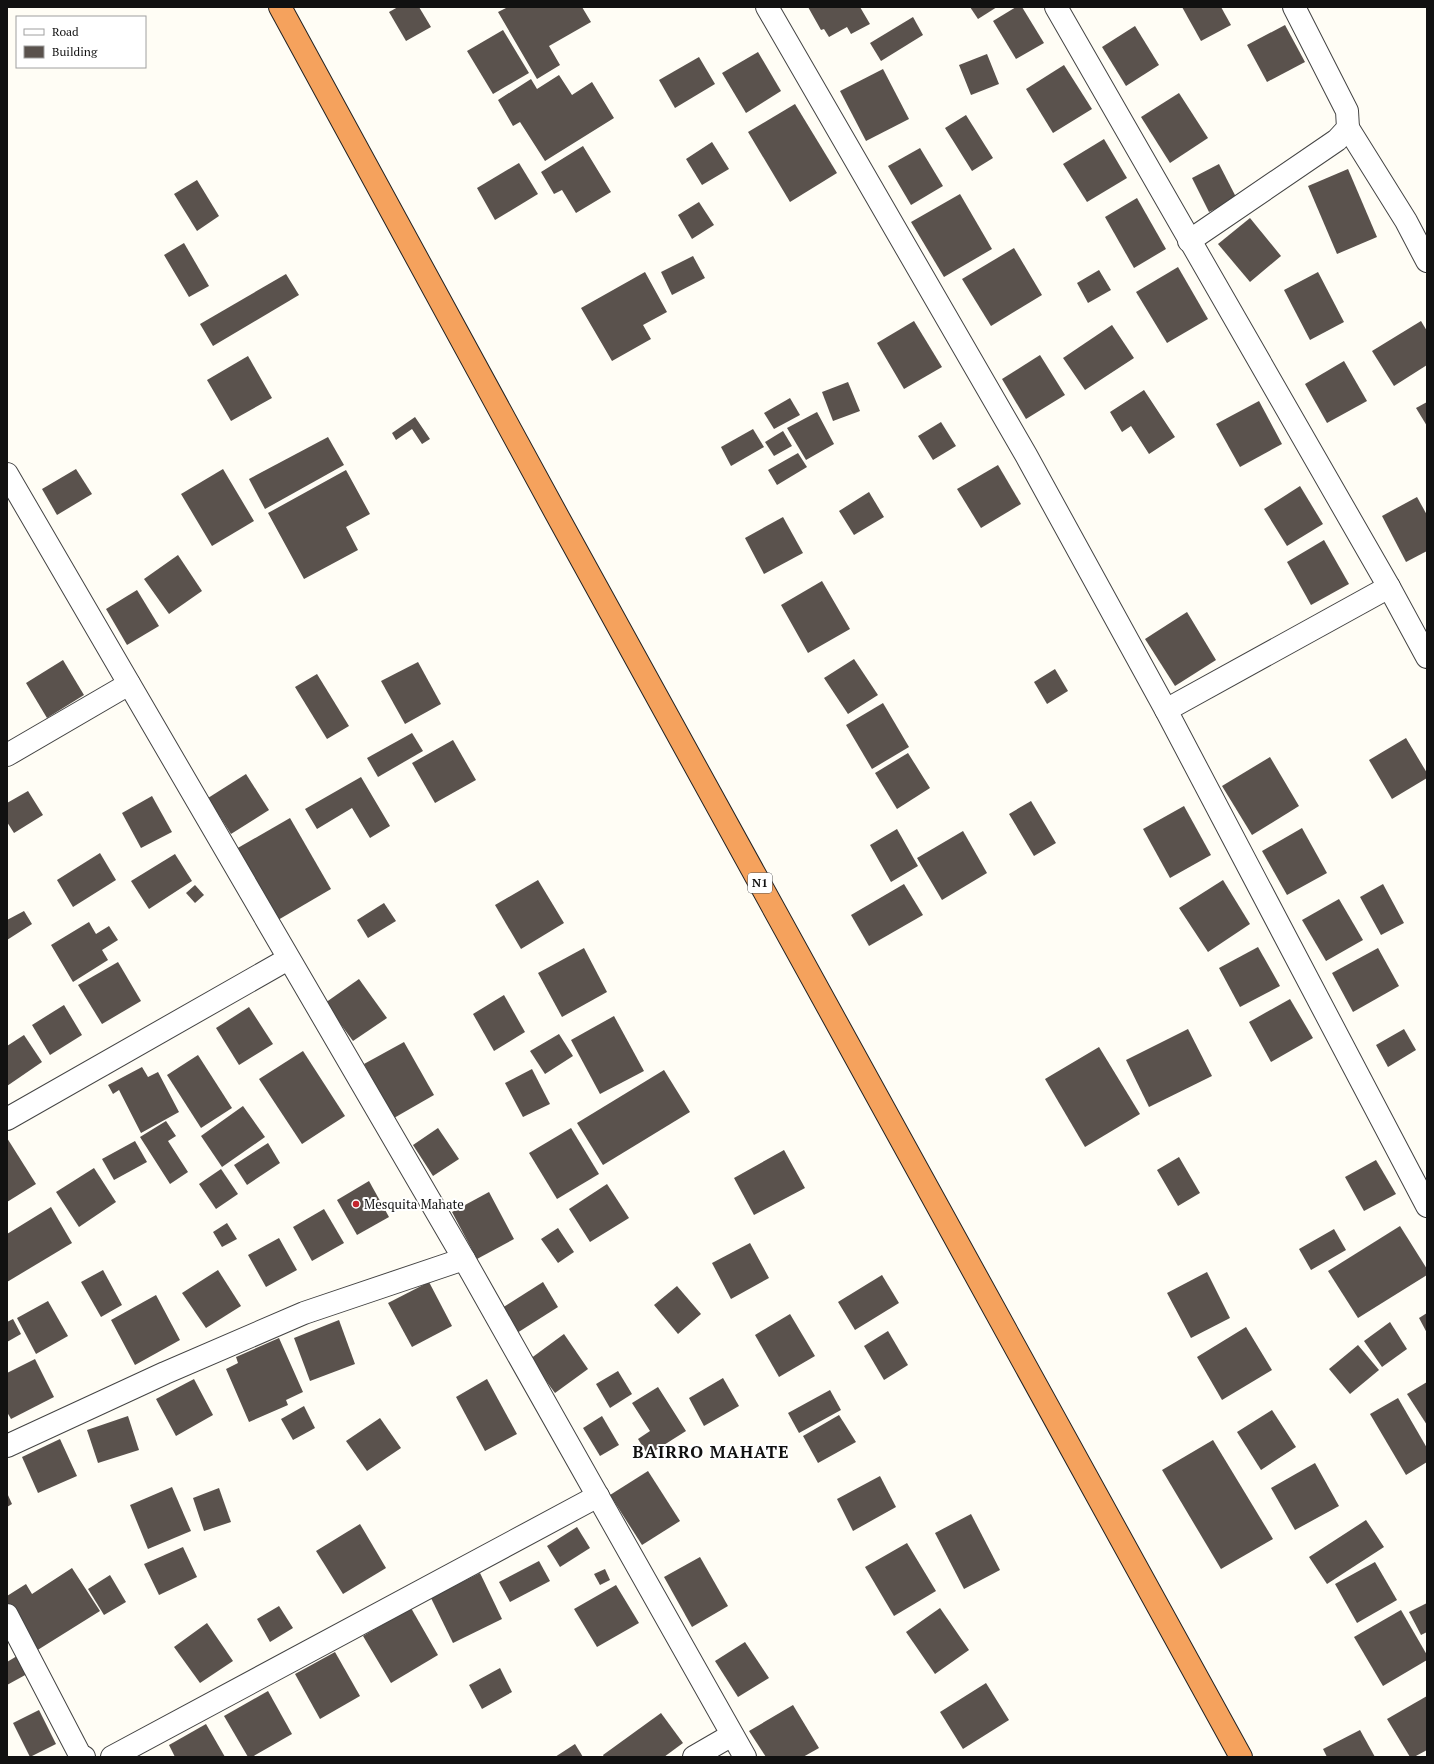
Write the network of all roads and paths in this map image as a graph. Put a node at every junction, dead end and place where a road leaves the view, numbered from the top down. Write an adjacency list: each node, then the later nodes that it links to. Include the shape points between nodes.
1 (280, 7): 26 (highway, N1)
2 (767, 7): 12 (street, via 1022,448)
3 (1056, 7): 6 (street)
4 (1294, 7): 5 (street, via 1347,112)
5 (1348, 128): 6 (street, via 1337,140); 7 (street, via 1406,221)
6 (1189, 241): 9 (street)
7 (1427, 261)
8 (7, 474): 11 (street)
9 (1389, 587): 10 (street); 12 (street)
10 (1427, 657)
11 (129, 684): 13 (street); 14 (street)
12 (1166, 710): 16 (street)
13 (7, 755)
14 (288, 959): 15 (street); 17 (street)
15 (7, 1119)
16 (1427, 1206)
17 (464, 1259): 18 (street, via 304,1313 165,1373); 19 (street)
18 (7, 1446)
19 (598, 1496): 21 (street); 23 (street)
20 (7, 1615): 22 (street, via 80,1755)
21 (732, 1735): 24 (street); 25 (street)
22 (84, 1757)
23 (112, 1757)
24 (694, 1757)
25 (745, 1757)
26 (1241, 1757)

